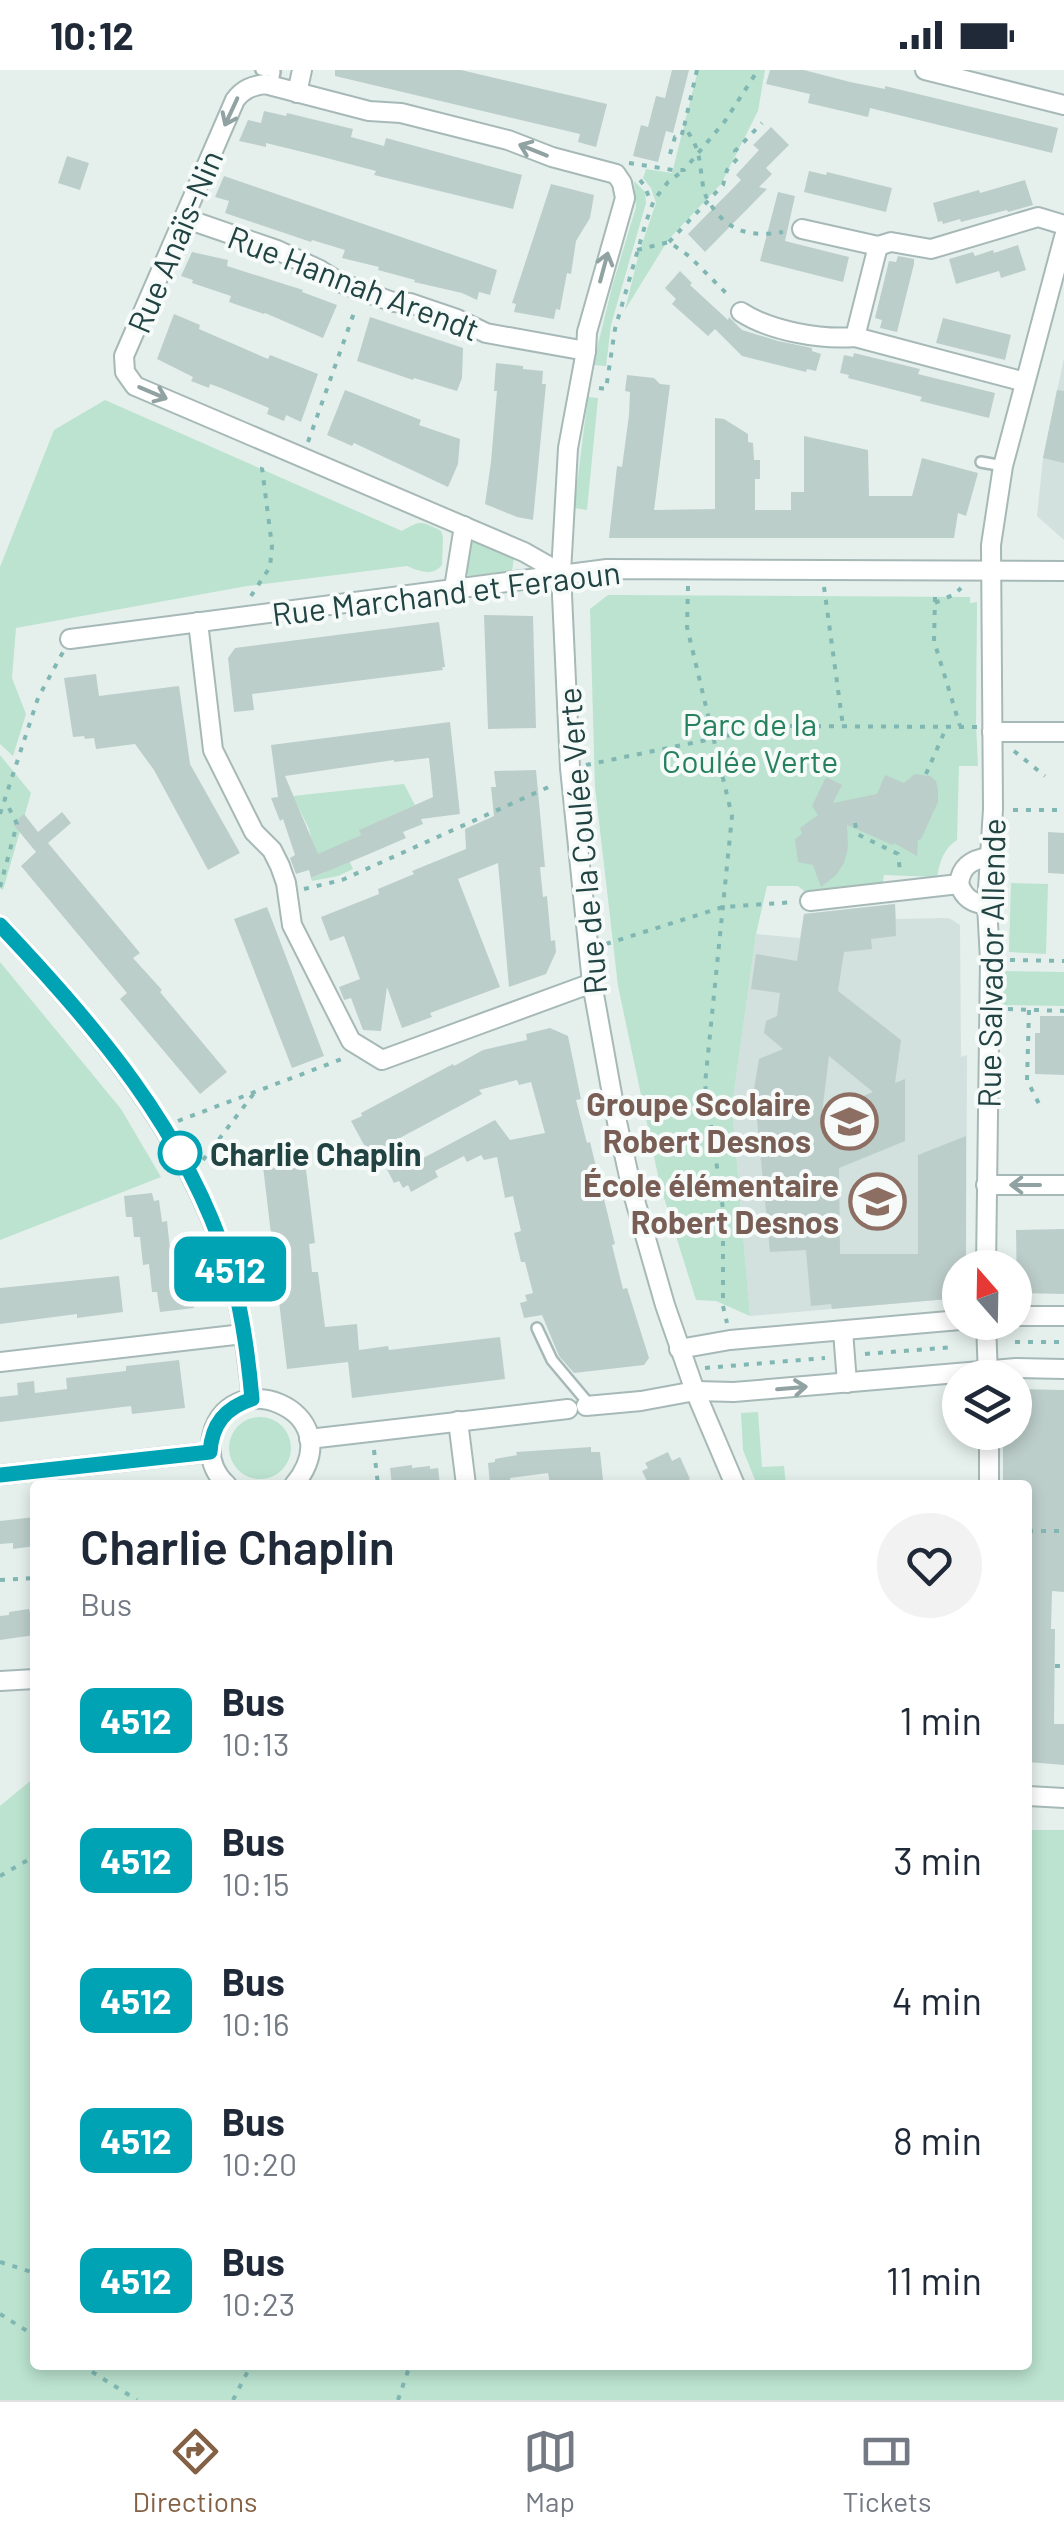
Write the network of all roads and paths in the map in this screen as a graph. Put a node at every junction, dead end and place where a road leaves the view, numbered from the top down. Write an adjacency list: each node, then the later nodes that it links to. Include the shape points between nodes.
1 (302, 70): 6 (street)
2 (697, 70): 9 (path)
3 (758, 70): 11 (path)
4 (925, 70): 7 (street)
5 (267, 78): 6 (street, Rue Anaïs-Nin); 15 (street, Rue Anaïs-Nin, one-way to 15, via 236,100)
6 (297, 92): 13 (street, Rue Anaïs-Nin, one-way to 6, via 508,140)
7 (1064, 105)
8 (762, 123): 14 (path, via 735,151 738,158 724,185)
9 (684, 127): 10 (path); 11 (path)
10 (670, 154)
11 (699, 154): 12 (path); 14 (path)
12 (684, 170): 13 (path, via 623,162); 21 (path, via 654,200)
13 (619, 179): 25 (street, Rue de la Coulée Verte, one-way to 13, via 625,198)
14 (708, 202): 17 (path, via 737,231); 19 (path)
15 (184, 218): 22 (street, Rue Hannah Arendt, via 277,250); 28 (street, Rue Anaïs-Nin, one-way to 28, via 124,356 124,372 136,386)
16 (1064, 225): 20 (street, via 1038,217 931,250)
17 (802, 229): 20 (street)
18 (1064, 237): 26 (street, Rue Salvador Allende)
19 (668, 242): 21 (path); 23 (path)
20 (878, 246): 24 (street)
21 (637, 250): 27 (path, via 606,388)
22 (362, 291): 25 (street, Rue Hannah Arendt, via 486,334); 29 (path)
23 (741, 312): 24 (street, via 756,322)
24 (855, 338): 26 (street)
25 (586, 351): 27 (street, Rue de la Coulée Verte)
26 (1025, 382): 31 (street, Rue Salvador Allende)
27 (578, 386): 36 (street, Rue de la Coulée Verte)
28 (274, 446): 29 (street, Rue Anaïs-Nin); 40 (path, via 262,468 270,567)
29 (303, 458): 32 (street, Rue Anaïs-Nin)
30 (981, 462): 31 (lane)
31 (1003, 466): 35 (street, Rue Salvador Allende)
32 (464, 526): 36 (street, Rue Anaïs-Nin); 37 (street)
33 (825, 570): 35 (street, Rue Marchand et Feraoun); 36 (street, Rue Marchand et Feraoun); 43 (path)
34 (1064, 571): 35 (street, Rue Marchand et Feraoun)
35 (992, 572): 46 (street, Rue Salvador Allende)
36 (561, 573): 37 (street, Rue Marchand et Feraoun); 52 (street, Rue de la Coulée Verte)
37 (454, 588): 40 (street, Rue Marchand et Feraoun)
38 (688, 591): 48 (path, via 688,621)
39 (935, 597): 45 (path, via 934,642)
40 (238, 617): 41 (street, Rue Marchand et Feraoun)
41 (198, 622): 42 (street, Rue Marchand et Feraoun); 62 (street, via 213,750 254,832 272,850)
42 (70, 639): 53 (path, via 38,698)
43 (843, 726): 44 (path); 48 (path, via 774,726)
44 (947, 726): 45 (path); 50 (path)
45 (960, 726): 46 (path)
46 (992, 729): 47 (street); 51 (path); 54 (street, Rue Salvador Allende)
47 (1064, 732)
48 (714, 738): 49 (path); 65 (path, via 732,816)
49 (596, 763)
50 (926, 774)
51 (1046, 776)
52 (571, 777): 62 (path, via 342,880); 70 (street, Rue de la Coulée Verte)
53 (5, 800): 56 (path); 60 (path, via 18,824)
54 (993, 810): 55 (path); 58 (street, Rue Salvador Allende)
55 (1064, 810)
56 (0, 814)
57 (855, 824): 61 (path, via 857,834 898,854)
58 (990, 857): 59 (street, via 967,864); 64 (street, Rue Salvador Allende)
59 (959, 884): 61 (street); 64 (street, via 973,903)
60 (0, 887)
61 (903, 891): 63 (street)
62 (287, 892): 74 (street, via 292,925 351,1041)
63 (810, 901): 65 (path)
64 (987, 905): 68 (street, Rue Salvador Allende)
65 (723, 907): 67 (path); 88 (path, via 705,1084 724,1209 723,1306)
66 (0, 925): 77 (street, via 129,1074)
67 (614, 941)
68 (990, 960): 69 (path); 71 (street, Rue Salvador Allende)
69 (1064, 961)
70 (592, 984): 74 (street, via 382,1060); 90 (street, Rue de la Coulée Verte, via 632,1190)
71 (988, 1008): 72 (path); 79 (street, Rue Salvador Allende)
72 (1030, 1010): 73 (path); 76 (path, via 1027,1080)
73 (1064, 1011)
74 (365, 1050): 75 (path)
75 (255, 1092): 77 (path); 78 (path)
76 (1039, 1104)
77 (164, 1126): 78 (street)
78 (191, 1176): 87 (street, via 230,1268)
79 (986, 1184): 80 (street, one-way to 79); 81 (street, Rue Salvador Allende)
80 (1064, 1185)
81 (986, 1250)
82 (1032, 1316): 83 (street)
83 (1064, 1316)
84 (942, 1321): 86 (street)
85 (537, 1328): 100 (lane)
86 (843, 1331): 88 (street); 96 (street)
87 (244, 1334): 92 (street); 99 (street)
88 (730, 1340): 90 (street); 98 (path)
89 (1064, 1342): 91 (path, via 1015,1342)
90 (679, 1349): 97 (street, Rue de la Coulée Verte)
91 (1016, 1360)
92 (0, 1362)
93 (1032, 1368): 94 (street)
94 (1064, 1368)
95 (942, 1375): 96 (street)
96 (847, 1383): 98 (street, one-way to 96)
97 (695, 1390): 98 (street); 100 (street); 111 (street, Rue de la Coulée Verte)
98 (734, 1392)
99 (252, 1399): 103 (street, via 295,1412); 105 (street, via 216,1424)
100 (582, 1407): 101 (street)
101 (458, 1422): 102 (street); 110 (street)
102 (372, 1432): 103 (street); 109 (path)
103 (309, 1439): 108 (street, via 310,1456)
104 (989, 1450): 112 (street)
105 (210, 1452): 106 (street); 107 (street)
106 (0, 1476)
107 (223, 1480)
108 (298, 1480)
109 (377, 1480)
110 (465, 1480)
111 (734, 1480)
112 (990, 1480)
113 (1032, 1531): 114 (path)
114 (1064, 1531)
115 (30, 1578): 116 (path)
116 (0, 1580)
117 (1055, 1666): 118 (path)
118 (1064, 1666)
119 (30, 1679): 120 (street)
120 (0, 1681)
121 (1032, 1796): 122 (street)
122 (1064, 1798)
123 (30, 1859): 124 (path)
124 (0, 1876)
125 (0, 2262): 126 (path)
126 (30, 2271)
127 (0, 2314): 128 (path)
128 (30, 2333)
129 (89, 2370): 132 (path)
130 (248, 2370): 133 (path)
131 (408, 2370): 134 (path)
132 (137, 2400)
133 (233, 2400)
134 (398, 2400)

